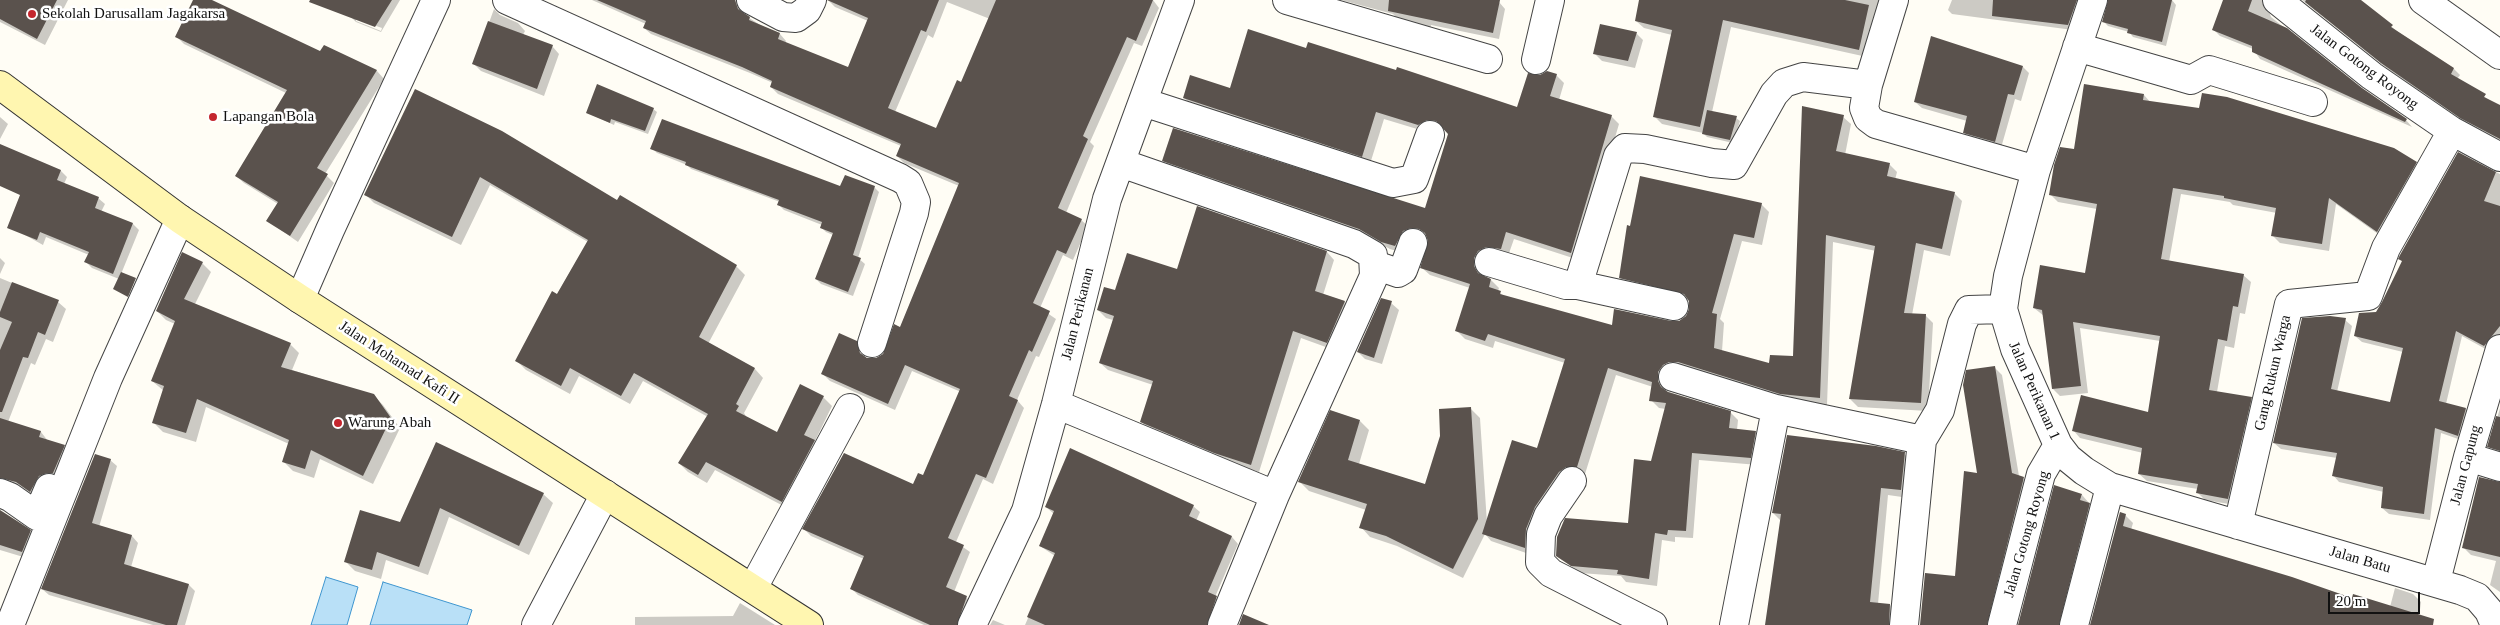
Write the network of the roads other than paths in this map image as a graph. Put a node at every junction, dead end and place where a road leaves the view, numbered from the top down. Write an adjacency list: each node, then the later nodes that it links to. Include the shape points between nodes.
1 (436, 0): 32 (street)
2 (507, 0): 12 (street)
3 (751, 0): 4 (street, via 783,17 796,18 807,10)
4 (812, 0)
5 (1180, 0): 20 (street, Jalan Perikanan)
6 (1287, 0): 13 (street)
7 (1550, 0): 17 (street)
8 (1894, 0): 18 (street)
9 (2093, 0): 14 (street, Jalan Perikanan 1)
10 (2277, 0): 22 (street, Jalan Gotong Royong, via 2372,76)
11 (2423, 0): 15 (street)
12 (546, 8): 35 (street, via 908,183 916,202 914,213)
13 (1348, 8): 16 (street)
14 (2077, 47): 21 (street, via 2191,80 2209,70); 26 (street, Jalan Perikanan 1)
15 (2500, 55)
16 (1488, 59)
17 (1536, 60)
18 (1868, 84): 26 (street, via 1864,108 1868,118 1876,124); 31 (street, via 1803,77 1784,83 1774,94 1734,164 1625,148 1618,156)
19 (0, 85): 27 (main road, Jalan Mohamad Kafi II)
20 (1143, 102): 23 (street, via 1393,183 1414,179); 25 (street, Jalan Perikanan)
21 (2313, 102)
22 (2452, 131): 24 (street); 50 (street, Gang Rukun Warga, via 2386,248 2368,296 2289,304)
23 (1430, 135)
24 (2500, 158)
25 (1121, 163): 30 (street, via 1354,244 1373,255); 38 (street, Jalan Perikanan, via 1107,199)
26 (2036, 170): 34 (street, Jalan Perikanan 1, via 2008,276)
27 (174, 215): 32 (main road, Jalan Mohamad Kafi II); 47 (street, via 37,516); 55 (street)
28 (1413, 243): 30 (street, via 1403,270 1398,272)
29 (1489, 262): 31 (street, via 1556,283)
30 (1375, 265): 49 (street, via 1374,276)
31 (1578, 284): 33 (street)
32 (304, 290): 48 (main road, Jalan Mohamad Kafi II)
33 (1674, 306)
34 (2003, 309): 41 (street, via 1969,310 1962,324 1940,410); 42 (street, Jalan Perikanan 1, via 2015,349)
35 (872, 343)
36 (2500, 349): 43 (street, Jalan Gapung)
37 (1673, 377): 40 (street)
38 (1056, 404): 49 (street); 57 (street, Jalan Perikanan, via 1026,511)
39 (850, 408): 52 (street)
40 (1776, 409): 41 (street); 60 (street)
41 (1922, 440): 61 (street)
42 (2058, 445): 46 (street, Jalan Perikanan 1, via 2068,458); 54 (street, Jalan Gotong Royong, via 2041,474)
43 (2468, 457): 44 (street); 51 (street, Jalan Gapung)
44 (2500, 466)
45 (1572, 481): 59 (street, via 1548,516 1541,534 1540,562 1551,573)
46 (2110, 488): 50 (street, Jalan Perikanan 1); 62 (street)
47 (0, 493)
48 (605, 494): 52 (main road, Jalan Mohamad Kafi II); 56 (street)
49 (1275, 496): 58 (street)
50 (2238, 525): 51 (street, Jalan Batu)
51 (2436, 582): 63 (street, Jalan Batu, via 2476,597 2489,611)
52 (753, 588): 53 (main road, Jalan Mohamad Kafi II)
53 (796, 621)
54 (2007, 624)
55 (10, 625)
56 (536, 625)
57 (972, 625)
58 (1222, 625)
59 (1653, 625)
60 (1734, 625)
61 (1904, 625)
62 (2074, 625)
63 (2495, 625)

